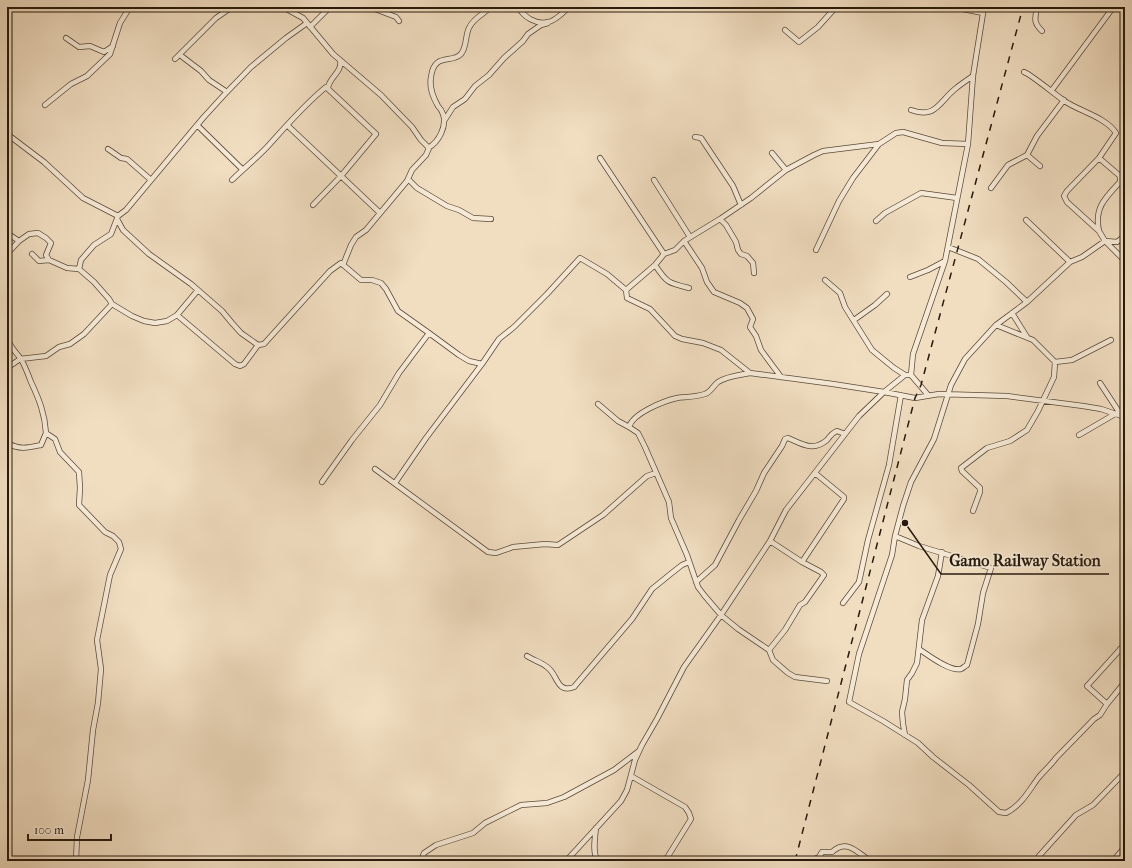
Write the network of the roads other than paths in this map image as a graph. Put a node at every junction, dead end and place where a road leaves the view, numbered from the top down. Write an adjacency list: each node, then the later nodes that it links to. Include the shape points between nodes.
1 (130, 7): 22 (street, via 120,23)
2 (232, 7): 23 (street, via 216,18)
3 (283, 7): 17 (street)
4 (330, 7): 18 (street)
5 (374, 7): 15 (street, via 396,17)
6 (491, 7): 34 (street, via 469,27 462,54 438,62 433,67 432,93 443,113)
7 (518, 7): 16 (street, via 530,20)
8 (568, 7): 16 (street)
9 (836, 7): 19 (street, via 818,27 799,42)
10 (953, 7): 14 (street)
11 (984, 7): 14 (street)
12 (1037, 7): 20 (street, via 1036,24)
13 (1112, 7): 29 (street)
14 (983, 13): 27 (street)
15 (398, 22)
16 (548, 22): 34 (street, via 528,34 475,86 465,100 453,107)
17 (307, 23): 18 (street); 30 (street, via 251,67)
18 (310, 27): 25 (street)
19 (785, 30)
20 (1042, 30)
21 (66, 38): 22 (street, via 79,46 90,46 104,52)
22 (113, 46): 32 (street, via 110,54 87,76 71,84)
23 (180, 55): 24 (street); 30 (street)
24 (175, 59)
25 (340, 60): 28 (street, via 339,69 329,82); 41 (street, via 381,95)
26 (1024, 72): 29 (street)
27 (973, 76): 33 (street, via 934,109 926,113); 40 (street)
28 (328, 88): 36 (street, via 313,98); 50 (street, via 376,134)
29 (1052, 90): 31 (street)
30 (227, 92): 35 (street)
31 (1064, 100): 44 (street, via 1037,136); 46 (street, via 1097,118 1116,133)
32 (45, 105)
33 (911, 110)
34 (444, 121): 41 (street, via 439,138)
35 (197, 125): 48 (street); 52 (street)
36 (287, 125): 48 (street); 50 (street)
37 (7, 134): 61 (street, via 44,162 83,198)
38 (695, 137): 59 (street, via 701,138 733,186)
39 (879, 144): 40 (street, via 896,133 903,132 942,143); 49 (street, via 823,151); 74 (street, via 839,201)
40 (968, 144): 57 (street)
41 (428, 148): 51 (street)
42 (108, 149): 52 (street, via 127,159)
43 (772, 153): 49 (street)
44 (1027, 155): 47 (street); 56 (street, via 1008,165)
45 (600, 158): 77 (street)
46 (1099, 158): 55 (street, via 1120,176); 66 (street, via 1064,196 1066,202)
47 (1040, 166)
48 (242, 169): 53 (street)
49 (786, 170): 59 (street)
50 (341, 176): 58 (street); 60 (street)
51 (408, 179): 60 (street); 62 (street, via 417,188 447,206 473,218)
52 (151, 180): 61 (street)
53 (232, 180)
54 (654, 180): 69 (street)
55 (1123, 183): 66 (street, via 1107,196 1099,208)
56 (991, 188)
57 (957, 198): 65 (street, via 921,193 885,213); 73 (street)
58 (313, 205)
59 (741, 205): 63 (street)
60 (380, 213): 82 (street, via 366,230 356,237)
61 (117, 217): 84 (street, via 111,234 94,245 81,260); 89 (street, via 123,230 149,254)
62 (491, 219)
63 (720, 219): 69 (street); 85 (street, via 733,236 738,250 753,263)
64 (1026, 220): 80 (street)
65 (876, 221)
66 (1099, 231): 72 (street)
67 (7, 233): 70 (street)
68 (1125, 236): 72 (street, via 1116,242)
69 (690, 237): 71 (street)
70 (19, 241): 75 (street); 78 (street, via 29,234 38,233 46,238 50,244 46,254)
71 (684, 241): 77 (street, via 675,250); 110 (street, via 714,292 747,308 753,320 750,327 761,350)
72 (1105, 241): 80 (street); 81 (street)
73 (948, 247): 79 (street); 92 (street, via 978,259)
74 (816, 250)
75 (7, 254)
76 (32, 254): 78 (street, via 38,261)
77 (664, 254): 83 (street)
78 (49, 260): 84 (street, via 67,268)
79 (945, 261): 86 (street); 109 (street, via 912,354)
80 (1070, 262): 92 (street)
81 (1125, 262)
82 (343, 265): 98 (street, via 362,280 381,283 398,311); 102 (street, via 330,271 264,344)
83 (655, 265): 88 (street, via 664,279); 90 (street)
84 (79, 269): 93 (street)
85 (754, 273)
86 (910, 277)
87 (825, 280): 96 (street, via 840,293)
88 (689, 288)
89 (198, 290): 95 (street); 102 (street, via 222,311 241,333)
90 (626, 290): 105 (street, via 607,274 580,258 547,294 499,339); 107 (street, via 627,298 650,309 675,336 721,350)
91 (887, 294): 96 (street)
92 (1027, 302): 94 (street)
93 (112, 304): 95 (street, via 132,316 155,323 167,321); 103 (street, via 84,334 70,344 59,347 46,356)
94 (1012, 313): 97 (street); 100 (street)
95 (177, 315): 102 (street, via 240,366)
96 (854, 320): 108 (street, via 872,350)
97 (996, 325): 100 (street); 113 (street, via 965,359)
98 (430, 332): 105 (street, via 459,355); 128 (street, via 399,373 380,405)
99 (7, 338): 103 (street)
100 (1027, 338): 104 (street, via 1033,340)
101 (1111, 340): 104 (street, via 1072,360)
102 (258, 345)
103 (20, 359): 106 (street); 121 (street, via 40,401)
104 (1055, 362): 116 (street, via 1054,377)
105 (482, 364): 129 (street)
106 (7, 368)
107 (750, 373): 110 (street); 120 (street, via 718,382 703,395 661,402 637,416 630,422)
108 (905, 375): 109 (street); 112 (street)
109 (911, 375): 115 (street)
110 (780, 377): 112 (street)
111 (1100, 383): 119 (street)
112 (884, 392): 114 (street); 122 (street)
113 (949, 394): 115 (street); 116 (street); 131 (street, via 934,439 911,482)
114 (901, 395): 115 (street, via 915,398); 137 (street, via 889,465 859,582)
115 (928, 395)
116 (1042, 401): 118 (street, via 1084,406); 130 (street, via 1026,430 1010,440 986,448 961,468 980,488)
117 (598, 404): 120 (street)
118 (1116, 414): 119 (street); 123 (street)
119 (1123, 416)
120 (629, 427): 126 (street, via 638,433)
121 (46, 433): 124 (street, via 41,446 15,448); 155 (street, via 55,439 60,452 79,472 79,505 105,532 119,542 121,549 110,575 97,640 101,669 98,703 88,780 77,837)
122 (845, 434): 127 (street); 136 (street, via 837,431 832,433 818,446 808,446 785,439 715,565)
123 (1079, 435)
124 (7, 443)
125 (375, 469): 129 (street)
126 (656, 473): 129 (street, via 647,476 603,515 558,545 512,547 496,553 488,552); 134 (street, via 669,502 671,518)
127 (815, 473): 132 (street, via 786,510); 135 (street, via 844,499)
128 (322, 482)
129 (395, 483)
130 (973, 511)
131 (895, 536): 133 (street); 148 (street, via 892,556 859,654 848,702)
132 (770, 540): 135 (street); 138 (street)
133 (942, 552): 140 (street, via 938,576 922,620); 140 (street, via 991,568 978,624 967,665 961,669 945,665)
134 (689, 562): 136 (street); 144 (street, via 652,589 632,619 574,687 569,689 558,684 546,666)
135 (802, 562): 142 (street, via 824,575)
136 (696, 582): 138 (street)
137 (843, 602)
138 (721, 615): 142 (street); 149 (street, via 684,667)
139 (1125, 644): 141 (street)
140 (919, 649): 148 (street, via 912,673 907,680 902,712)
141 (1120, 649): 143 (street); 147 (street, via 1087,686)
142 (770, 650): 145 (street, via 773,660 780,668 792,675)
143 (1125, 654)
144 (527, 656)
145 (828, 681)
146 (1125, 682): 147 (street)
147 (1107, 704): 148 (street, via 1100,715 1039,777 1016,808 1006,813 999,812 970,785)
148 (905, 735)
149 (639, 750): 151 (street); 156 (street, via 614,770 564,797 521,805 482,825 473,833 436,845 424,853)
150 (1125, 772): 154 (street, via 1093,805 1076,816)
151 (631, 776): 152 (street, via 621,800); 159 (street, via 685,807 689,813 691,819)
152 (596, 828): 157 (street); 158 (street, via 595,849)
153 (1125, 846): 162 (street)
154 (1039, 856)
155 (76, 861)
156 (421, 861)
157 (566, 861)
158 (598, 861)
159 (665, 861)
160 (812, 861): 161 (street, via 822,852 832,852 844,846)
161 (870, 861)
162 (1113, 861)

